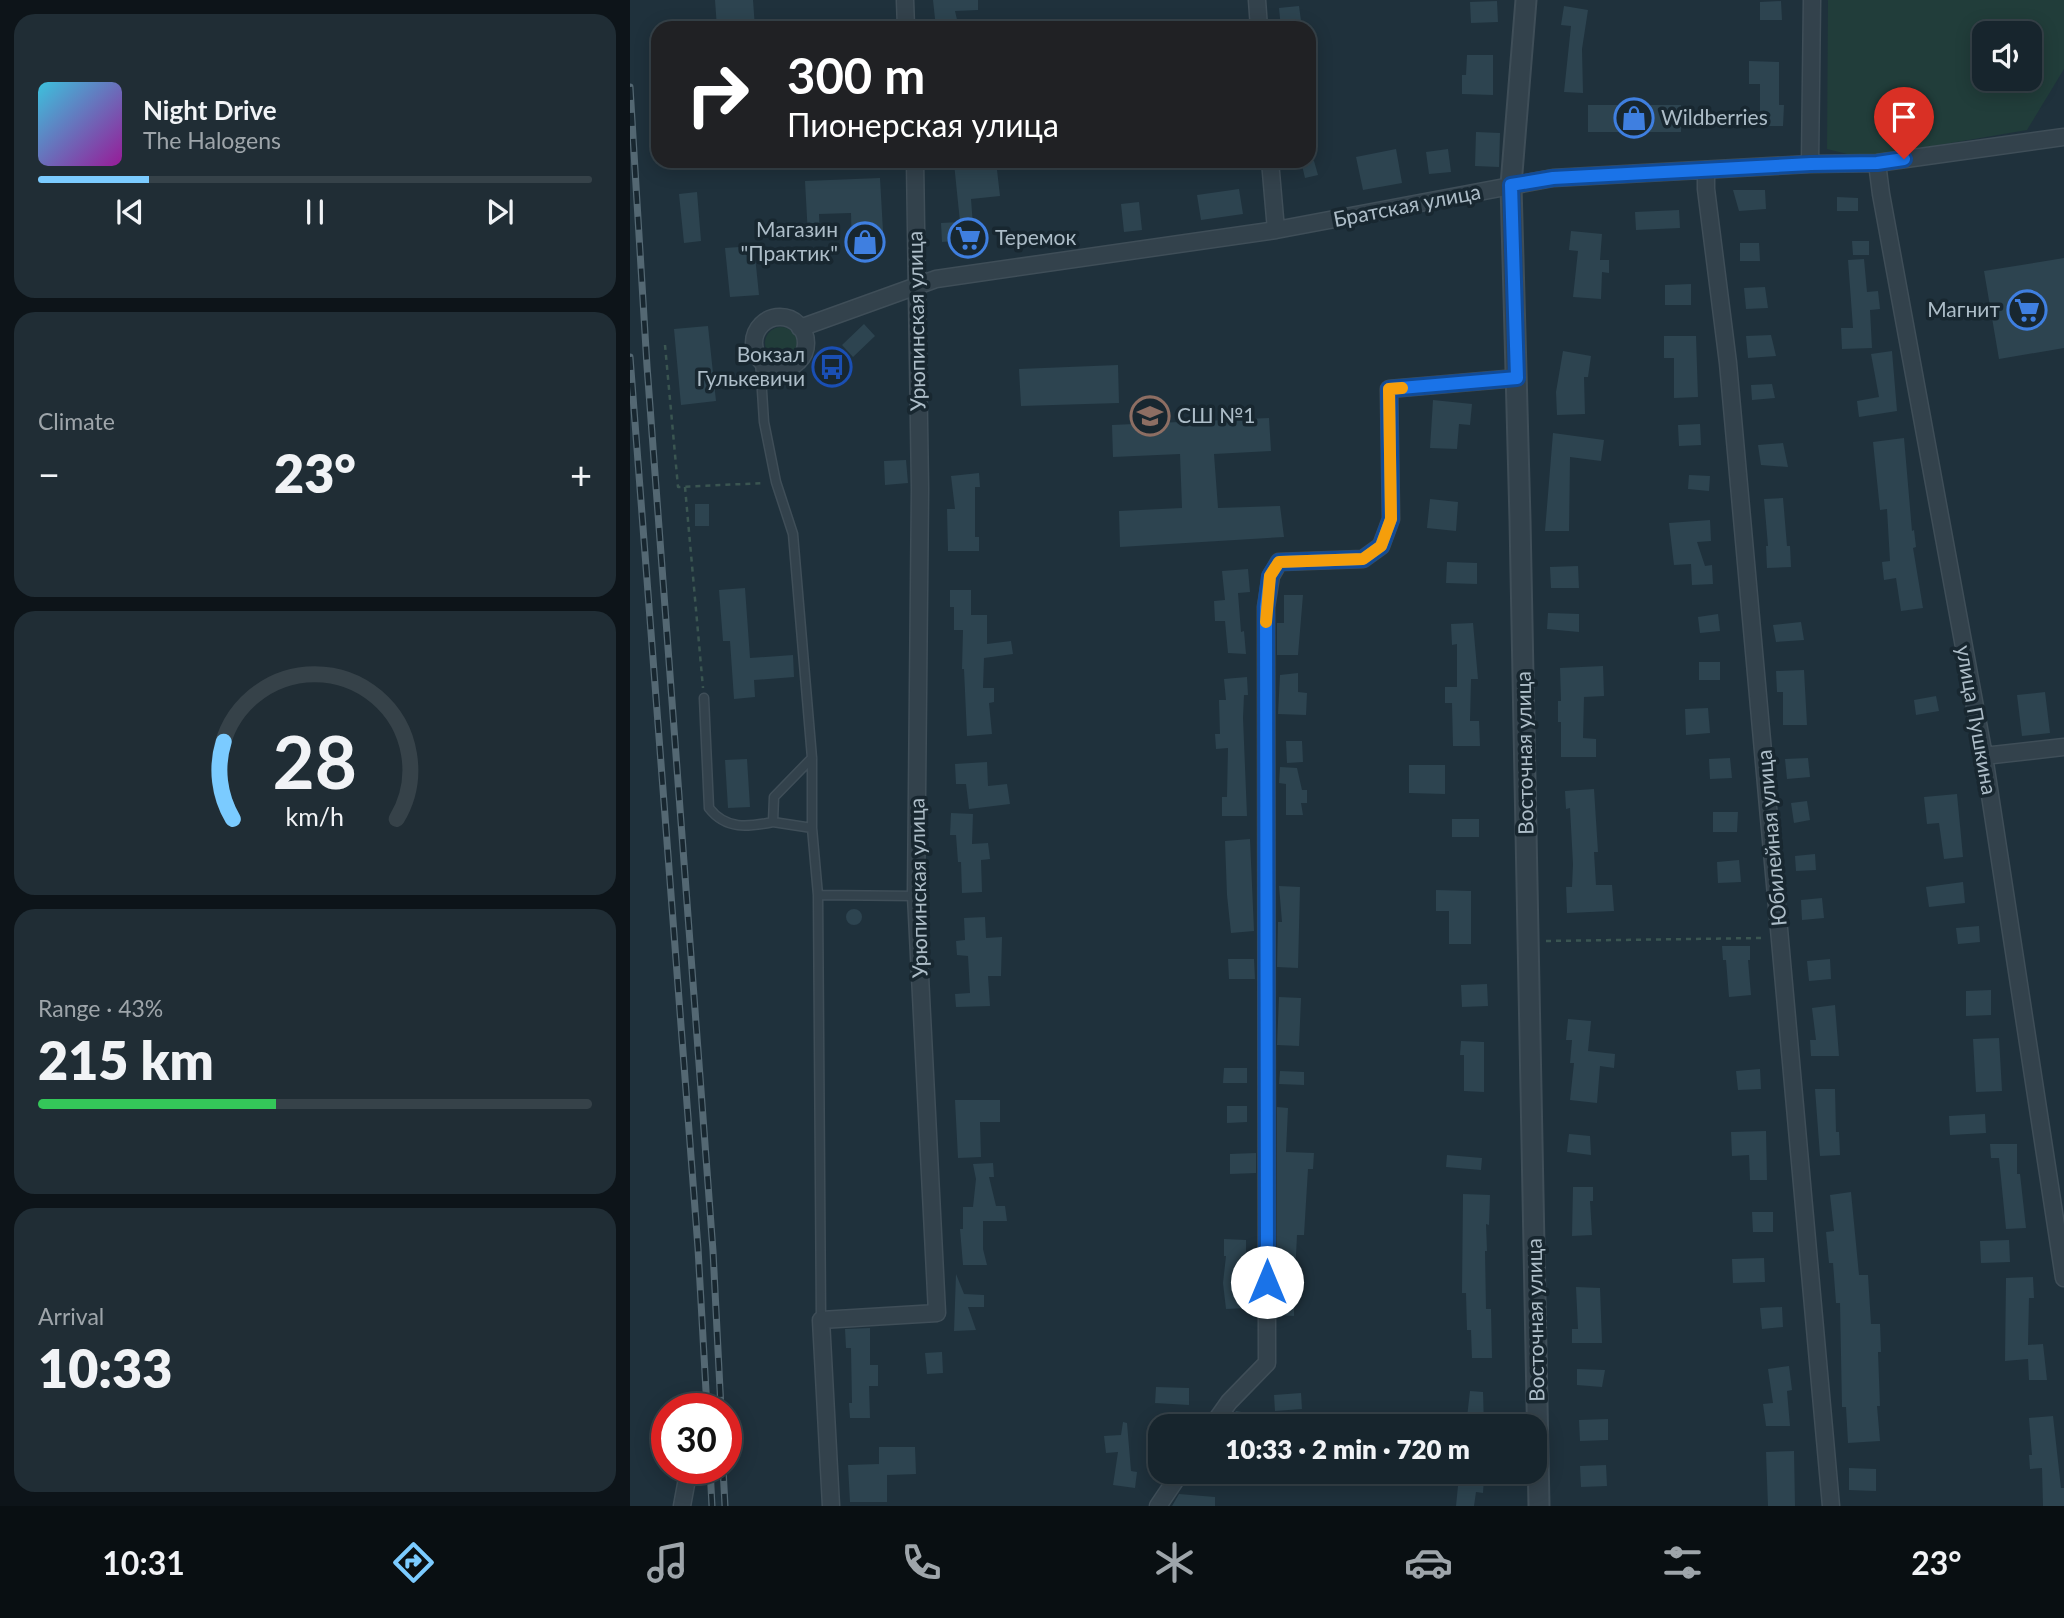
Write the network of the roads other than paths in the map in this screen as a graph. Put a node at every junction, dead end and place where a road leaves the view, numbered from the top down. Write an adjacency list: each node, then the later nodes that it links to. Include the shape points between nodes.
1 (905, 0): 5 (street)
2 (1257, 0): 6 (street)
3 (1526, 0): 13 (street, Восточная улица)
4 (1812, 0): 9 (street)
5 (906, 21)
6 (1258, 21)
7 (2064, 137): 8 (street, Братская улица)
8 (1877, 163): 9 (street, Братская улица); 21 (street, улица Пушкина)
9 (1811, 164): 12 (street, Братская улица)
10 (915, 168): 15 (street, Урюпинская улица)
11 (1271, 168): 14 (street)
12 (1706, 170): 13 (street, Братская улица, via 1553,178); 36 (street, Юбилейная улица, via 1729,376)
13 (1511, 185): 14 (street, Братская улица); 18 (street, Восточная улица)
14 (1276, 230): 15 (street, Братская улица, via 936,279)
15 (916, 287): 16 (street, Братская улица); 26 (street, Урюпинская улица, via 920,489)
16 (800, 328): 17 (street, via 805,345 799,361 775,369); 17 (street, via 787,319 763,323 754,337)
17 (760, 360): 22 (lane, via 764,422 793,534)
18 (1517, 378): 29 (street, via 1389,389 1391,519 1381,546 1363,559 1279,562 1270,576 1266,607 1267,1363); 35 (street, Восточная улица)
19 (704, 698): 23 (lane, via 709,808 736,827)
20 (2064, 747): 21 (street)
21 (1984, 756): 27 (street, улица Пушкина)
22 (813, 758): 23 (lane, via 774,797); 24 (lane)
23 (773, 822): 24 (lane)
24 (813, 828): 25 (lane)
25 (818, 895): 26 (lane); 28 (lane)
26 (916, 896): 28 (street, Урюпинская улица, via 937,1313)
27 (2064, 1278)
28 (821, 1320): 33 (street)
29 (1220, 1414)
30 (686, 1484): 32 (street)
31 (1173, 1484): 34 (street)
32 (682, 1506)
33 (831, 1506)
34 (1158, 1506)
35 (1538, 1506)
36 (1831, 1506)

